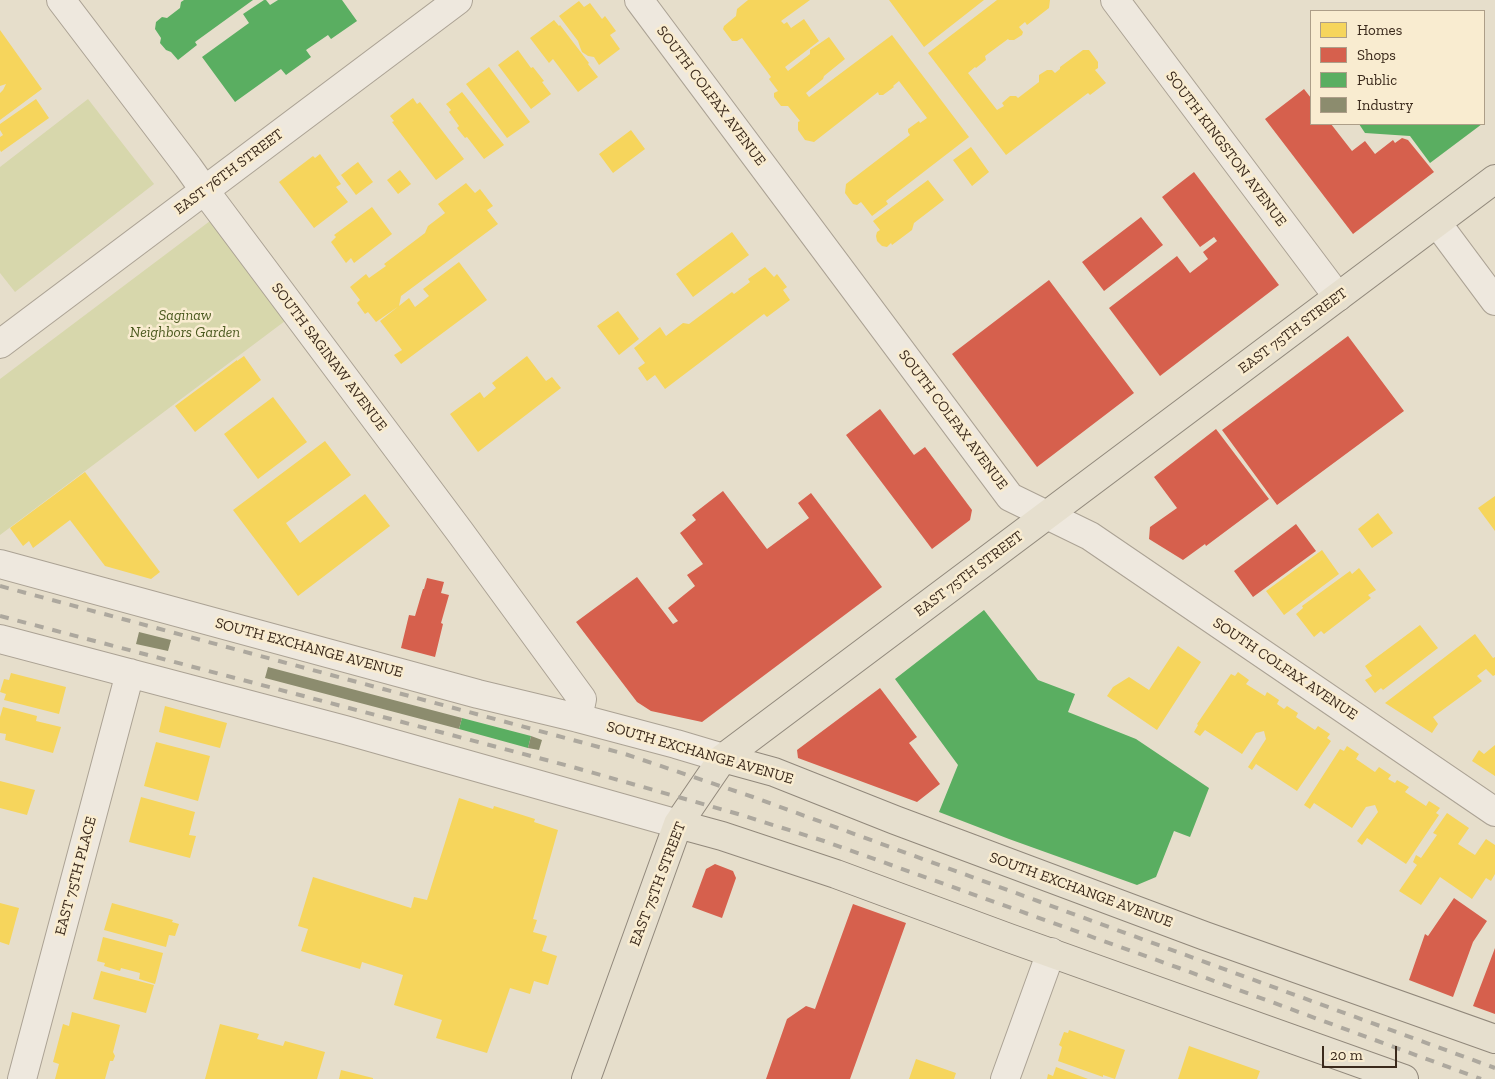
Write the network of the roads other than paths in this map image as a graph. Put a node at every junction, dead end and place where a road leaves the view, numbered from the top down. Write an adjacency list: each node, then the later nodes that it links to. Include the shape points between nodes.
1 (61, 0): 6 (street, SOUTH SAGINAW AVENUE)
2 (458, 0): 6 (street, EAST 76TH STREET)
3 (640, 0): 11 (street, SOUTH COLFAX AVENUE, via 1010,497)
4 (1115, 0): 8 (street, SOUTH KINGSTON AVENUE)
5 (1495, 179): 7 (main road, EAST 75TH STREET)
6 (205, 191): 10 (street, EAST 76TH STREET); 15 (street, SOUTH SAGINAW AVENUE, via 582,699)
7 (1437, 222): 8 (main road, EAST 75TH STREET); 9 (street)
8 (1338, 297): 11 (main road, EAST 75TH STREET)
9 (1495, 300)
10 (0, 344)
11 (1047, 516): 16 (main road, EAST 75TH STREET); 17 (street, SOUTH COLFAX AVENUE, via 1090,536)
12 (0, 564): 15 (street, SOUTH EXCHANGE AVENUE, via 469,692)
13 (0, 639): 14 (street)
14 (130, 673): 18 (street); 21 (street, EAST 75TH PLACE)
15 (578, 718): 16 (street, SOUTH EXCHANGE AVENUE)
16 (723, 758): 18 (main road, EAST 75TH STREET); 20 (main road, SOUTH EXCHANGE AVENUE, via 774,772 1150,915)
17 (1495, 812)
18 (678, 824): 19 (main road, via 836,874); 22 (main road, EAST 75TH STREET)
19 (1051, 952): 23 (street); 24 (main road)
20 (1495, 1039)
21 (22, 1079)
22 (586, 1079)
23 (1005, 1079)
24 (1404, 1079)

